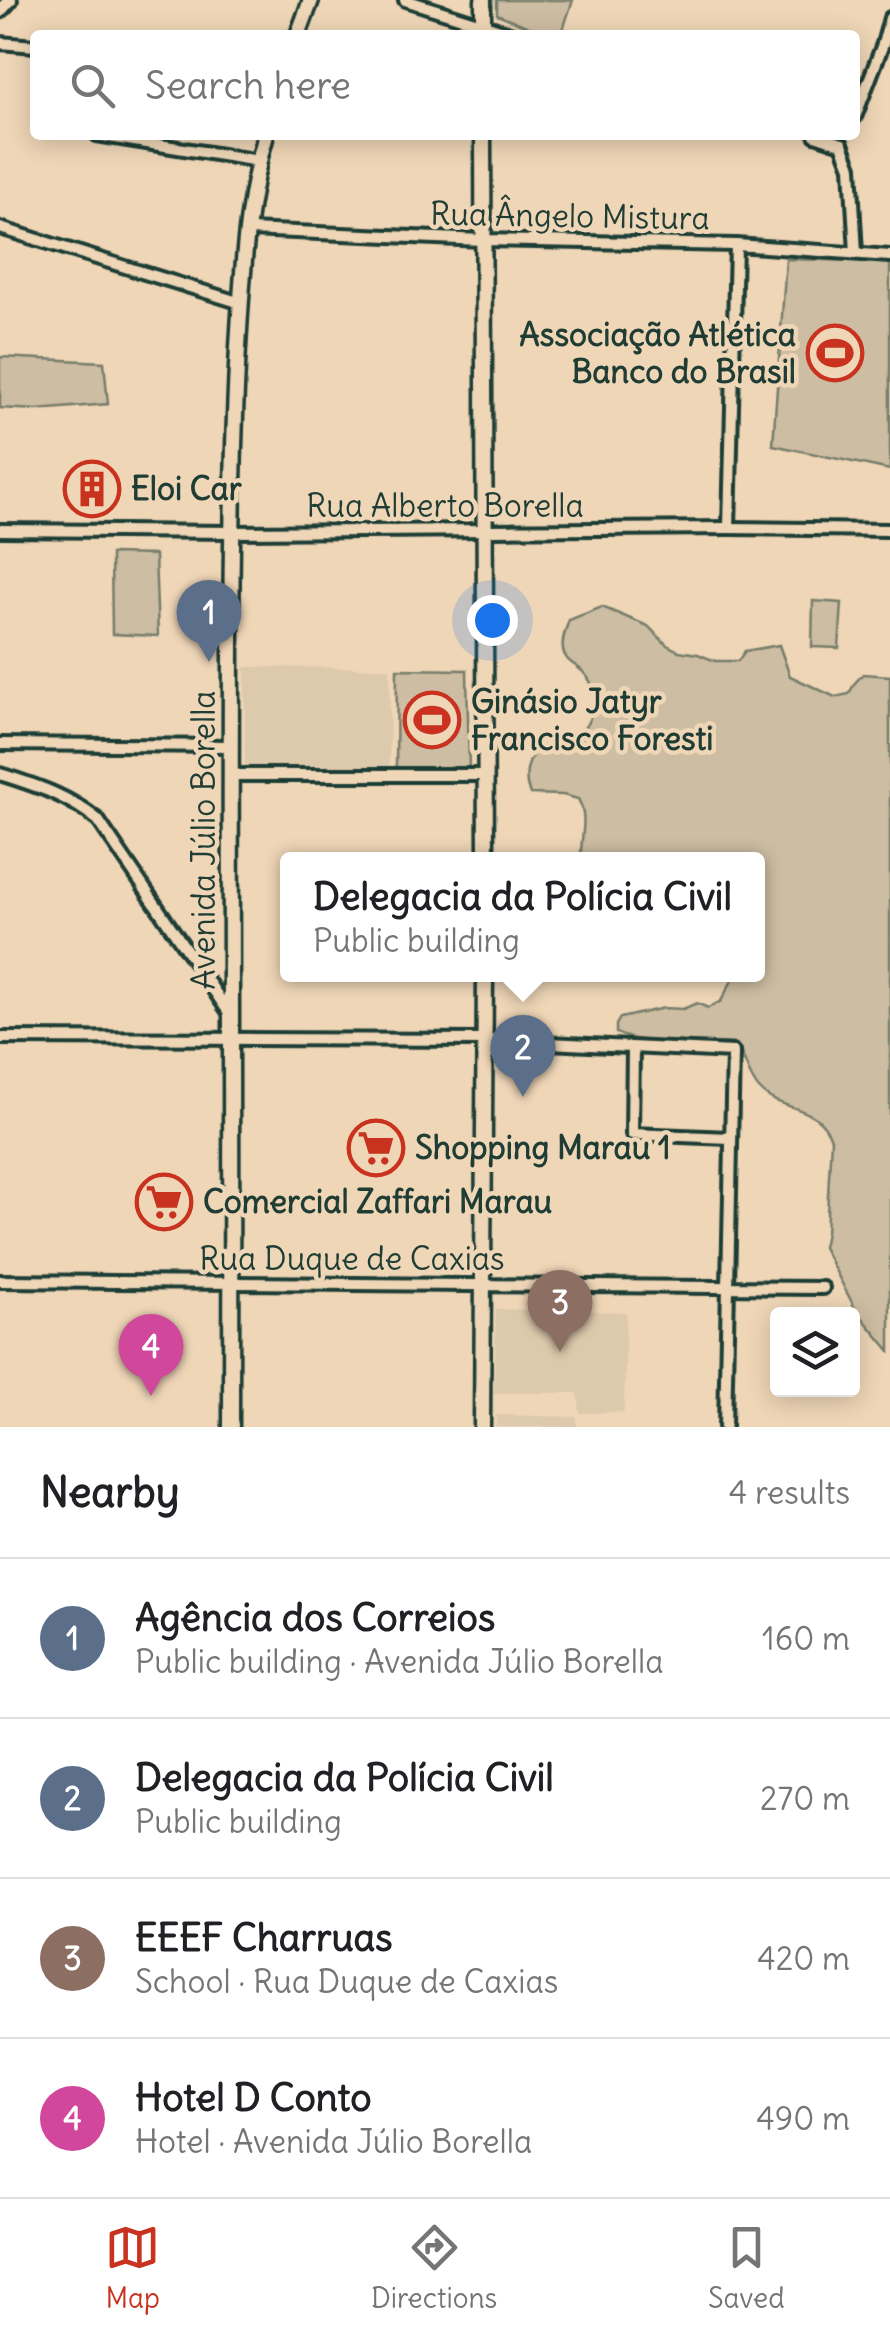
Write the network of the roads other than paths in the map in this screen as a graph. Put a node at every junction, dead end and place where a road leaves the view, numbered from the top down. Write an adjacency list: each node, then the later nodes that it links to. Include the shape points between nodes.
1 (10, 0): 5 (street)
2 (310, 0): 7 (main road)
3 (406, 0): 8 (street)
4 (484, 0): 8 (main road)
5 (0, 12)
6 (890, 18): 11 (street)
7 (300, 30)
8 (483, 30)
9 (0, 43): 10 (street)
10 (30, 46)
11 (860, 105)
12 (128, 140): 16 (street)
13 (265, 140): 16 (main road, Avenida Júlio Borella)
14 (483, 140): 19 (main road)
15 (845, 140): 21 (street)
16 (259, 161): 18 (main road, Avenida Júlio Borella)
17 (0, 228): 23 (street)
18 (248, 230): 19 (street, Rua Ângelo Mistura); 23 (main road, Avenida Júlio Borella)
19 (483, 240): 20 (street, Rua Ângelo Mistura); 28 (main road)
20 (736, 245): 21 (street, Rua Ângelo Mistura); 24 (street)
21 (856, 253): 22 (street, Rua Ângelo Mistura)
22 (890, 256)
23 (241, 304): 27 (main road, Avenida Júlio Borella)
24 (729, 528): 26 (street, Rua Alberto Borella); 28 (street, Rua Alberto Borella)
25 (0, 530): 27 (street, Rua Alberto Borella)
26 (890, 530)
27 (232, 532): 28 (street, Rua Alberto Borella); 30 (main road, Avenida Júlio Borella)
28 (484, 532): 33 (main road)
29 (0, 744): 30 (street)
30 (231, 746): 32 (main road, Avenida Júlio Borella)
31 (0, 774): 36 (street, via 75,802 98,820)
32 (231, 775): 33 (street); 36 (main road, Avenida Júlio Borella)
33 (486, 775): 34 (main road)
34 (486, 852)
35 (485, 982): 39 (main road)
36 (232, 1018): 38 (main road, Avenida Júlio Borella)
37 (0, 1038): 38 (street)
38 (232, 1040): 39 (street); 43 (main road, Avenida Júlio Borella)
39 (485, 1040): 40 (street); 44 (main road)
40 (633, 1048): 41 (street, via 632,1134); 41 (street, via 734,1052)
41 (730, 1138): 45 (street)
42 (0, 1282): 43 (street, Rua Duque de Caxias)
43 (232, 1284): 44 (street, Rua Duque de Caxias); 47 (main road, Avenida Júlio Borella)
44 (483, 1284): 45 (street, Rua Duque de Caxias); 48 (main road)
45 (729, 1287): 46 (street, Rua Duque de Caxias); 49 (street)
46 (823, 1288)
47 (231, 1427)
48 (482, 1427)
49 (724, 1427)

